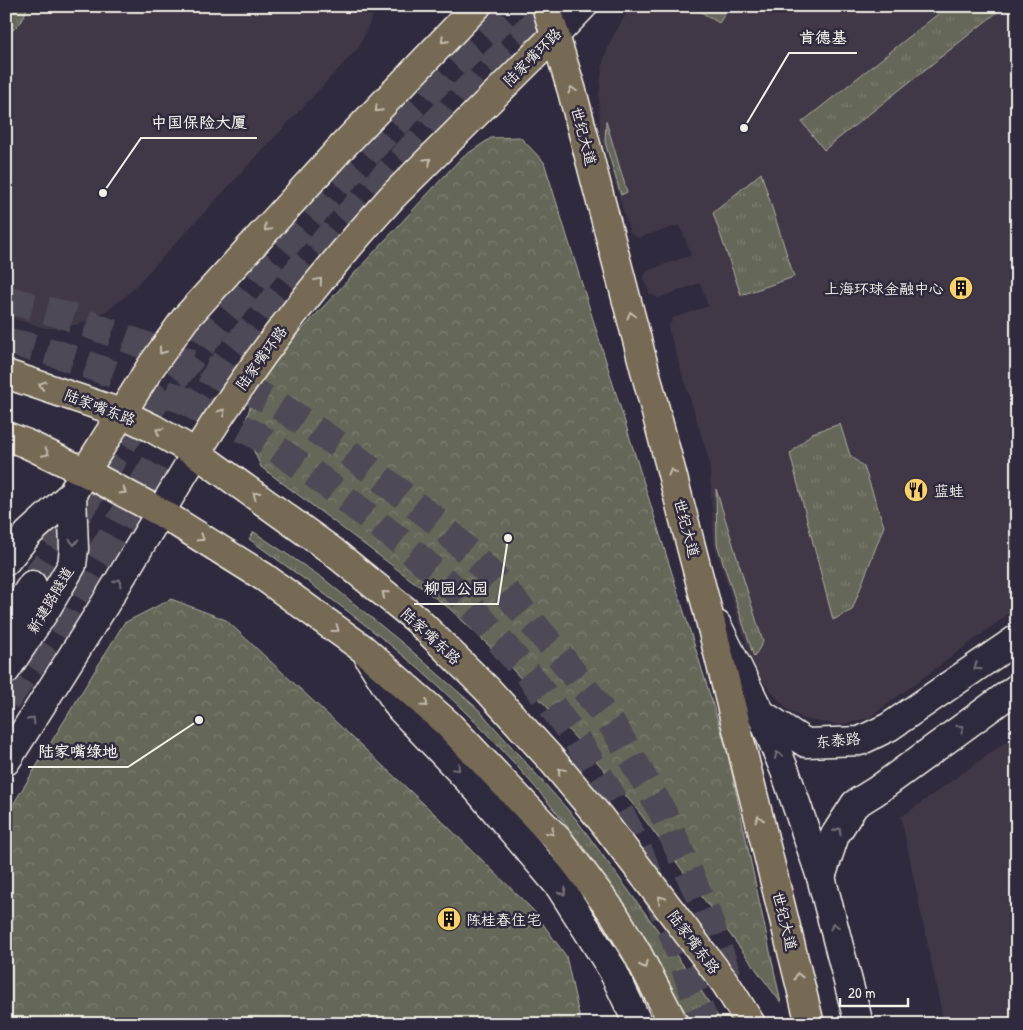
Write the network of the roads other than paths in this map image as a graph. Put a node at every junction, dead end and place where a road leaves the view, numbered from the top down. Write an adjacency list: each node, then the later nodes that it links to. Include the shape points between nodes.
1 (477, 6): 7 (main road, one-way to 7, via 340,149 185,319)
2 (526, 6): 5 (main road, 世纪大道)
3 (546, 6): 5 (main road, 世纪大道)
4 (583, 6): 5 (street, 陆家嘴环路)
5 (555, 35): 9 (main road, 陆家嘴环路, one-way to 5, via 295,311 368,223); 14 (main road, 世纪大道, one-way to 5)
6 (6, 374): 7 (main road, 陆家嘴东路, one-way to 6)
7 (121, 413): 9 (main road, 陆家嘴东路, one-way to 7); 10 (main road)
8 (6, 436): 10 (main road, one-way to 10, via 25,443)
9 (196, 453): 11 (street, 陆家嘴环路); 25 (main road, 陆家嘴东路, one-way to 9, via 726,984 600,818 488,690 417,620 284,516)
10 (79, 483): 11 (main road, one-way to 11); 12 (street); 18 (street, 新建路隧道, one-way to 18, via 72,565)
11 (160, 512): 17 (main road, one-way to 17, via 264,577); 21 (street, 陆家嘴环路, one-way to 11)
12 (6, 561)
13 (32, 585): 15 (street)
14 (706, 604): 20 (street, 东泰路); 26 (main road, 世纪大道, one-way to 14)
15 (6, 624)
16 (1017, 639): 20 (street, 东泰路, one-way to 20, via 889,728 860,741 806,743 760,713)
17 (362, 648): 23 (street, one-way to 23, via 400,708 477,789 560,887 612,969); 24 (main road, one-way to 24, via 448,724 559,842 614,914)
18 (6, 670)
19 (1017, 688): 22 (street, one-way to 19, via 835,835 855,804)
20 (759, 709): 22 (street, one-way to 20, via 785,771)
21 (6, 761)
22 (821, 877): 27 (street, one-way to 22)
23 (638, 1024)
24 (674, 1024)
25 (751, 1024)
26 (810, 1024)
27 (859, 1024)

